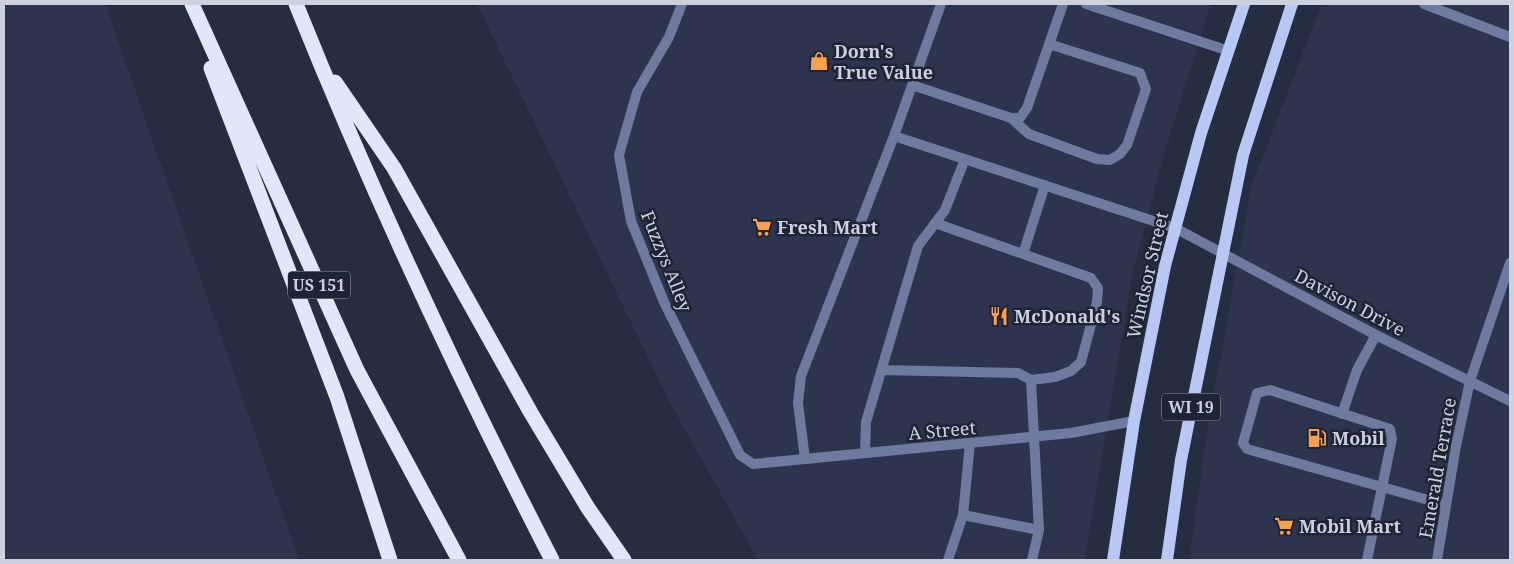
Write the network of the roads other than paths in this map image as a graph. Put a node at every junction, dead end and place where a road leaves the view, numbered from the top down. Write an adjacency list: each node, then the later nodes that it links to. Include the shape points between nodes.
1 (186, 4): 41 (highway, via 336,397)
2 (192, 4): 42 (highway, US 151, via 357,370)
3 (296, 4): 14 (highway)
4 (682, 4): 36 (street, Fuzzys Alley, via 669,38 637,92 619,155 631,221 664,302 740,455)
5 (941, 4): 15 (street)
6 (1063, 4): 12 (street)
7 (1086, 4): 13 (street)
8 (1244, 4): 13 (main road, Windsor Street / WI 19)
9 (1292, 4): 23 (main road, WI 19, via 1243,156)
10 (1424, 4): 11 (street)
11 (1510, 37)
12 (1049, 44): 16 (street, via 1027,108 1020,118); 16 (street, via 1140,73 1146,89 1127,145 1110,160 1097,159 1030,134)
13 (1229, 51): 21 (main road, Windsor Street / WI 19, via 1201,133)
14 (316, 54): 43 (highway, via 451,357); 44 (highway, via 394,168 531,413 588,508)
15 (912, 85): 16 (street); 17 (street)
16 (1011, 118)
17 (894, 136): 18 (street, Davison Drive); 35 (street, via 802,376 798,403)
18 (965, 159): 19 (street, Davison Drive); 20 (street, via 945,210)
19 (1045, 185): 21 (street, Davison Drive); 22 (street)
20 (935, 223): 22 (street); 26 (street, via 918,246)
21 (1175, 228): 23 (street, Davison Drive); 31 (main road, Windsor Street / WI 19)
22 (1023, 254): 27 (street, via 1091,278 1098,288 1081,362 1071,371 1055,377)
23 (1222, 254): 25 (street, Davison Drive); 48 (main road, WI 19, via 1181,460)
24 (1510, 263): 28 (street, Emerald Terrace)
25 (1376, 335): 28 (street, Davison Drive); 30 (street, via 1357,370)
26 (882, 370): 27 (street, via 1018,373); 34 (street, via 866,422)
27 (1031, 380): 32 (street)
28 (1470, 381): 29 (street, Davison Drive); 38 (street, Emerald Terrace)
29 (1510, 401)
30 (1342, 414): 37 (street, via 1390,429 1392,439); 37 (street, via 1270,390 1257,394 1243,443 1247,450)
31 (1134, 422): 32 (street, A Street); 47 (main road, Windsor Street / WI 19)
32 (1036, 437): 33 (street, A Street); 40 (street)
33 (970, 443): 34 (street, A Street); 39 (street)
34 (865, 453): 35 (street, A Street)
35 (805, 459): 36 (street, A Street)
36 (753, 464)
37 (1381, 488): 38 (street); 49 (street)
38 (1446, 505): 50 (street, Emerald Terrace)
39 (962, 515): 40 (street); 45 (street)
40 (1039, 530): 46 (street)
41 (390, 560)
42 (459, 560)
43 (552, 560)
44 (624, 560)
45 (948, 560)
46 (1032, 560)
47 (1113, 560)
48 (1167, 560)
49 (1367, 560)
50 (1437, 560)

